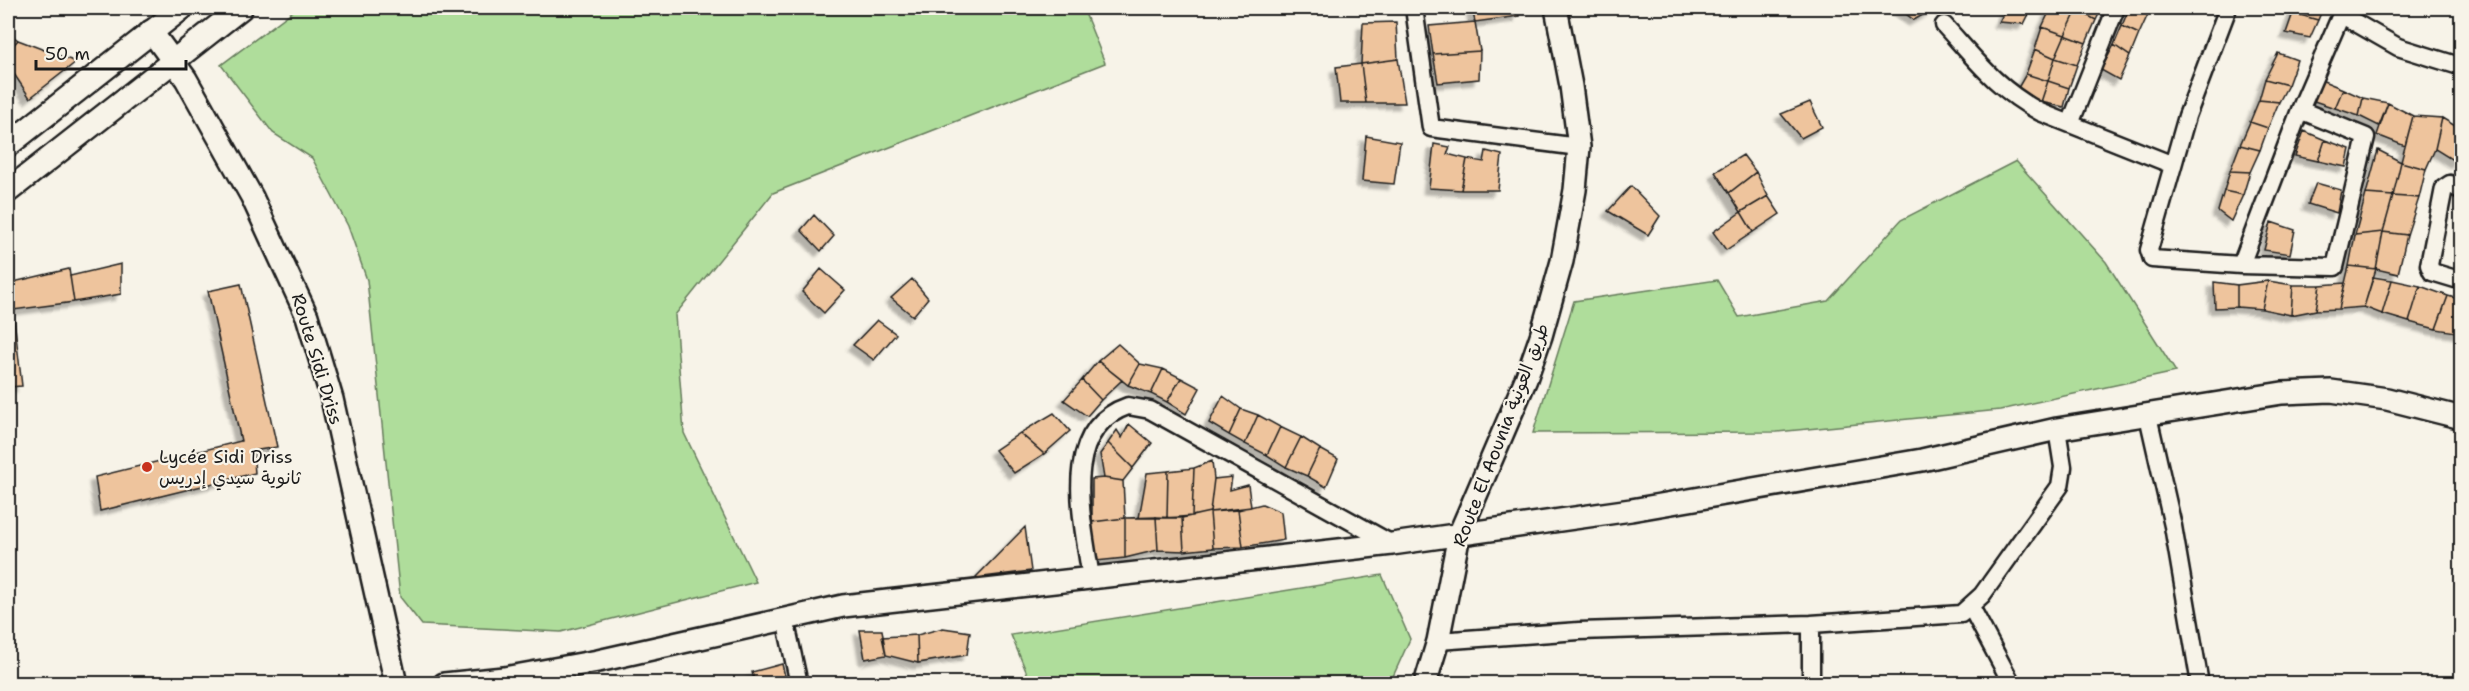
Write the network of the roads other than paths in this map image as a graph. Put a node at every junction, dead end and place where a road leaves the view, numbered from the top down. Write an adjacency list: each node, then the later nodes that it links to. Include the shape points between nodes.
1 (182, 8): 9 (main road)
2 (241, 8): 10 (main road)
3 (1414, 8): 15 (street, via 1431,128)
4 (1556, 8): 15 (street, Route El Aounia طريق العونية)
5 (2116, 8): 13 (street)
6 (2228, 8): 16 (street)
7 (2343, 11): 11 (street, via 2398,46); 12 (street)
8 (1944, 25): 13 (street, via 1999,87 2040,112)
9 (151, 31): 10 (street, Route Sidi Driss); 14 (main road)
10 (174, 62): 17 (main road); 33 (street, Route Sidi Driss, via 252,197 307,316 332,399)
11 (2456, 65)
12 (2300, 110): 19 (street); 19 (street, via 2366,137 2337,264 2333,268)
13 (2070, 124): 16 (street)
14 (8, 145)
15 (1579, 147): 24 (street, Route El Aounia طريق العونية, via 1566,241 1541,336)
16 (2173, 165): 19 (street, via 2150,257)
17 (8, 191)
18 (2462, 191): 20 (street, via 2450,184 2444,188 2429,265 2432,272)
19 (2241, 265)
20 (2462, 281)
21 (2148, 416): 22 (street, via 2282,393 2331,391 2387,399); 23 (street); 37 (street, via 2173,526)
22 (2462, 418)
23 (2057, 429): 24 (street, via 1922,460); 27 (street, via 2063,467 2060,486)
24 (1459, 535): 25 (street); 30 (street, Route El Aounia طريق العونية)
25 (1392, 544): 26 (street); 26 (street, via 1150,410 1128,406 1106,419 1084,448 1081,498)
26 (1091, 579): 28 (street, via 843,606)
27 (1971, 608): 29 (street, via 1961,614); 31 (street)
28 (785, 619): 34 (street, via 598,661); 35 (street)
29 (1811, 624): 30 (street, via 1579,631); 32 (street)
30 (1438, 641): 36 (street, Route El Aounia طريق العونية)
31 (2008, 681)
32 (1810, 683)
33 (396, 684)
34 (444, 684)
35 (799, 684)
36 (1425, 684)
37 (2200, 684)

